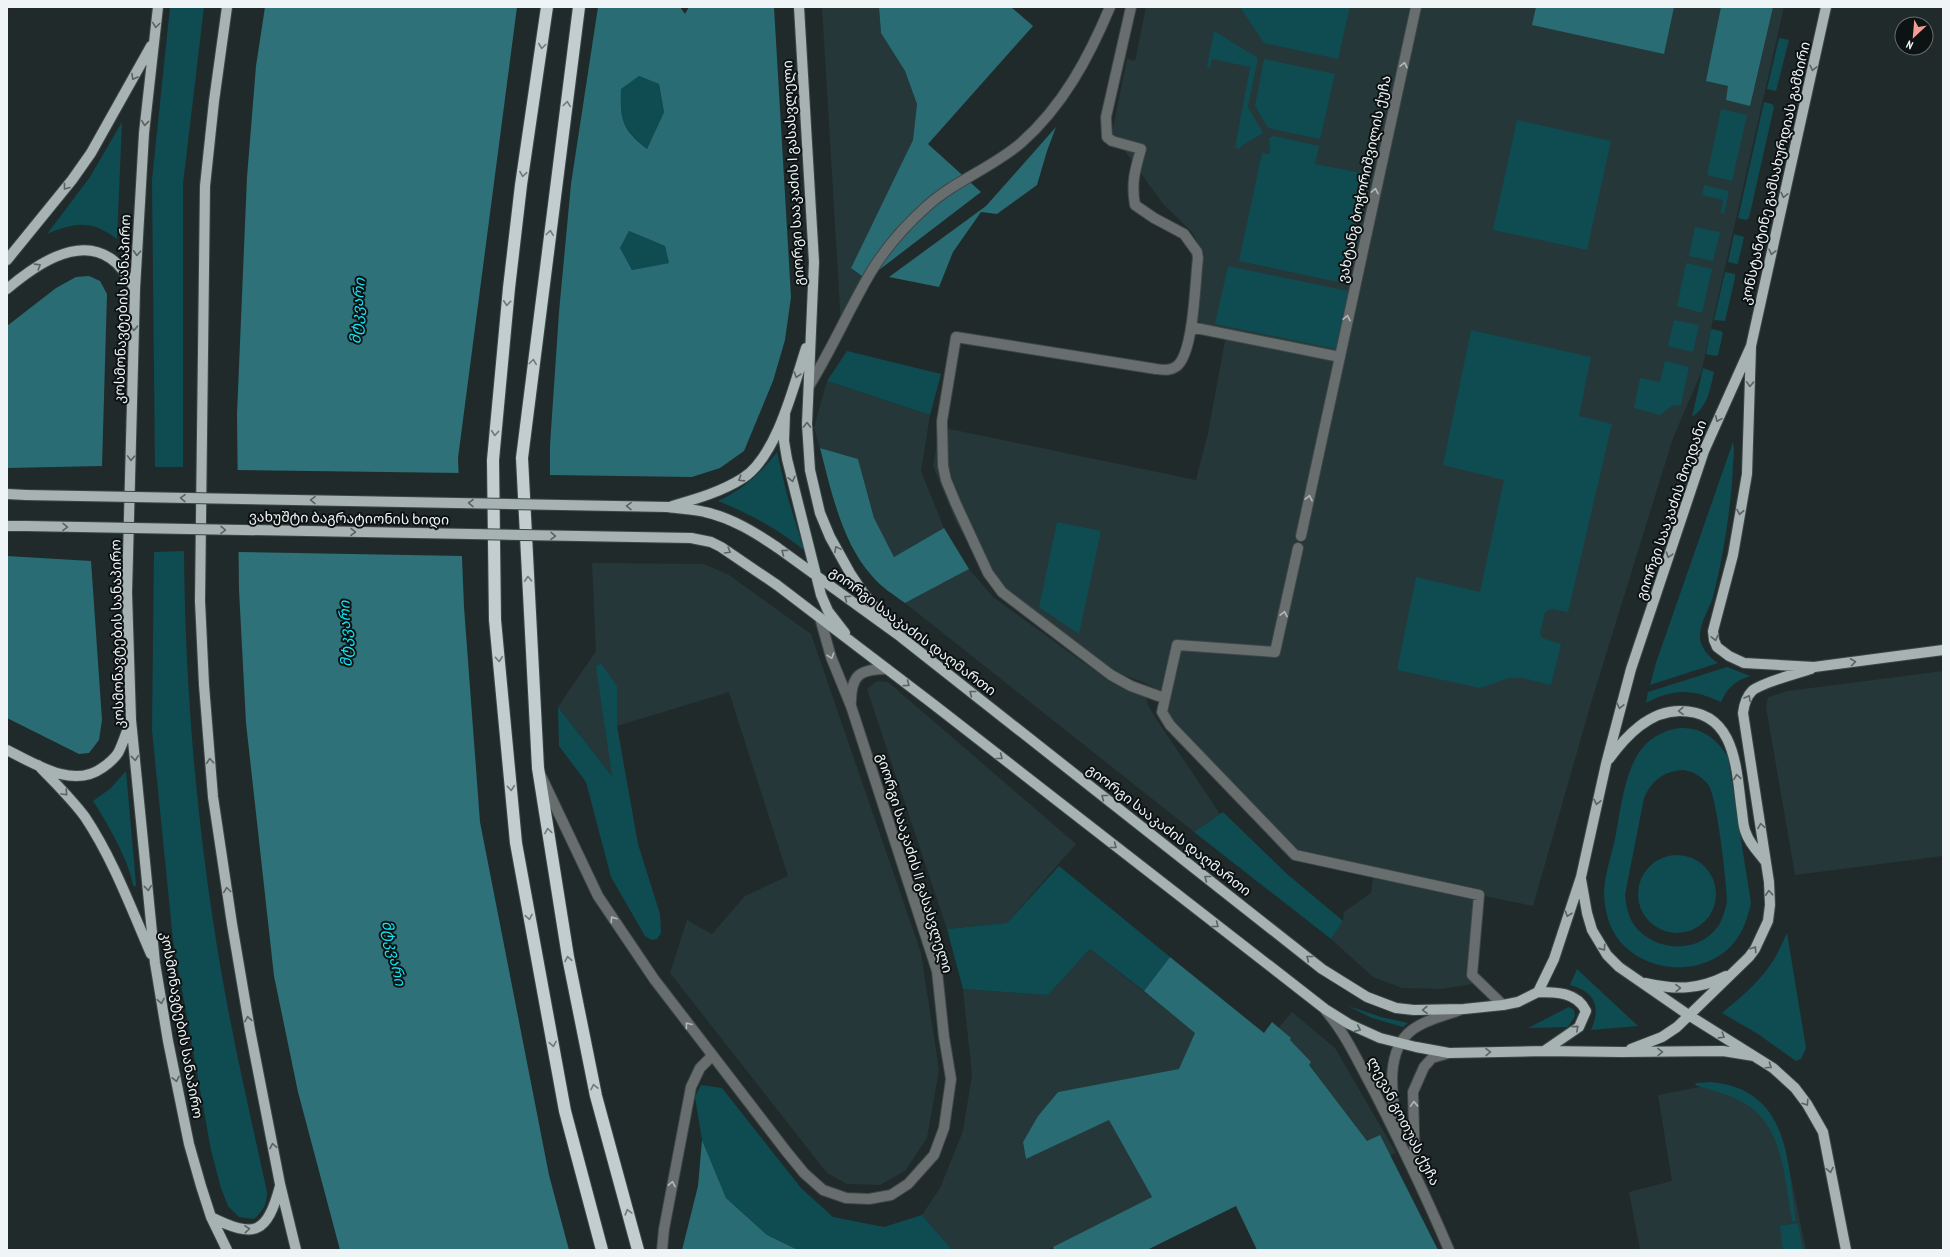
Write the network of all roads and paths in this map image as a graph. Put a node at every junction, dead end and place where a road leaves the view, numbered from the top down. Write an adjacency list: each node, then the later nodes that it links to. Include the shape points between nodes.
1 (158, 7): 10 (main road, კოსმონავტების სანაპირო, one-way to 10)
2 (227, 7): 59 (main road, one-way to 2, via 250,1030 213,796 200,601 205,186)
3 (547, 7): 63 (highway, one-way to 63, via 513,248 493,460 495,620 516,844 565,1111)
4 (579, 7): 40 (highway, one-way to 4, via 522,458)
5 (799, 7): 15 (main road, გიორგი სააკაძის I გასასვლელი, via 814,262)
6 (1110, 7): 18 (street, via 1081,68 1067,90 1039,123 1021,142 926,207 892,244 872,271)
7 (1131, 7): 14 (street, via 1106,117 1107,137 1112,142 1141,149 1134,170 1132,189 1135,205 1184,234 1197,252)
8 (1416, 7): 17 (street, ვახტანგ ბოჭორიშვილის ქუჩა, one-way to 8)
9 (1826, 7): 16 (main road, კონსტანტინე გამსახურდიას გამზირი, one-way to 16)
10 (153, 43): 11 (main road, one-way to 11, via 91,153); 13 (main road, კოსმონავტების სანაპირო, one-way to 13, via 144,133)
11 (7, 260)
12 (7, 289): 13 (main road, one-way to 13, via 39,264 57,256 88,250 110,258 120,266)
13 (136, 289): 36 (main road, კოსმონავტების სანაპირო, one-way to 36, via 127,593)
14 (1191, 327): 17 (street); 34 (street, via 1185,356 1170,370 956,337 942,421 942,451 946,480 988,573 1002,592 1111,675 1131,686)
15 (809, 338): 18 (main road, გიორგი სააკაძის I გასასვლელი); 19 (main road, გიორგი სააკაძის I გასასვლელი, one-way to 19)
16 (1751, 346): 32 (main road, one-way to 32, via 1747,474 1733,555 1714,640 1723,651 1744,663); 38 (main road, გიორგი სააკაძის მოედანი, one-way to 38, via 1704,452 1627,680)
17 (1340, 357): 24 (street, ვახტანგ ბოჭორიშვილის ქუჩა, one-way to 17)
18 (809, 386): 29 (main road, გიორგი სააკაძის I გასასვლელი, one-way to 18, via 864,594 830,537 820,513 810,470 807,424)
19 (785, 412): 21 (main road, გიორგი სააკაძის I გასასვლელი, one-way to 21, via 774,439 756,467 744,478); 27 (main road, გიორგი სააკაძის I გასასვლელი, one-way to 27, via 784,441 787,459)
20 (7, 494): 22 (main road, ვახუშტი ბაგრატიონის ხიდი, one-way to 20, bridge)
21 (691, 505): 22 (main road, გიორგი სააკაძის I გასასვლელი); 27 (main road, გიორგი სააკაძის დაღმართი, one-way to 21, via 758,535 725,518)
22 (668, 507)
23 (7, 526): 25 (main road, ვახუშტი ბაგრატიონის ხიდი, one-way to 25, bridge)
24 (1301, 536)
25 (691, 538): 28 (main road, გიორგი სააკაძის დაღმართი, one-way to 28, via 710,542 737,557)
26 (1298, 548): 34 (street, one-way to 26, via 1177,645 1275,652)
27 (815, 576): 29 (main road, გიორგი სააკაძის დაღმართი, one-way to 27); 30 (main road, გიორგი სააკაძის დაღმართი, via 828,611)
28 (820, 618): 30 (main road, გიორგი სააკაძის დაღმართი); 35 (street, გიორგი სააკაძის II გასასვლელი, one-way to 35, via 831,657)
29 (901, 637): 49 (main road, გიორგი სააკაძის დაღმართი, one-way to 29, via 1396,1008 1353,990 1322,969)
30 (854, 644): 33 (main road, გიორგი სააკაძის დაღმართი)
31 (1943, 650): 32 (main road, one-way to 31)
32 (1814, 667): 41 (main road, გიორგი სააკაძის მოედანი, one-way to 32, via 1744,723 1744,706 1752,691 1760,686)
33 (887, 669): 35 (street, გიორგი სააკაძის II გასასვლელი, via 871,669 857,676 851,694); 48 (main road, გიორგი სააკაძის დაღმართი, one-way to 48)
34 (1164, 698): 47 (street, via 1162,712 1170,725 1295,855 1479,894 1472,975)
35 (851, 706): 55 (street, გიორგი სააკაძის II გასასვლელი, via 936,971 951,1079 944,1128 934,1155 908,1184 890,1195 869,1199 846,1198 823,1190 804,1173)
36 (131, 720): 39 (main road, via 117,754 97,771 84,776 68,776); 43 (main road, კოსმონავტების სანაპირო, one-way to 43)
37 (7, 750): 39 (main road)
38 (1606, 764): 41 (main road, one-way to 38, via 1746,834 1733,754 1726,734 1702,714 1675,711 1651,719 1628,736); 42 (main road, გიორგი სააკაძის მოედანი, one-way to 42)
39 (38, 765): 43 (main road, one-way to 43, via 67,794 95,834 123,889)
40 (538, 768): 55 (street, გიორგი სააკაძის II გასასვლელი, one-way to 40, via 654,979 598,896); 64 (highway, one-way to 40, via 596,1096 568,957)
41 (1767, 864): 44 (main road, გიორგი სააკაძის მოედანი, one-way to 41, via 1756,948 1768,921 1770,905)
42 (1581, 877): 45 (main road, გიორგი სააკაძის მოედანი, one-way to 45, via 1587,913 1598,941 1607,955); 46 (main road, გიორგი სააკაძის მოედანი, one-way to 46, via 1554,960)
43 (155, 963): 60 (main road, კოსმონავტების სანაპირო, one-way to 60, via 168,1041 190,1144)
44 (1733, 972): 45 (main road, გიორგი სააკაძის მოედანი, one-way to 44, via 1669,988 1692,987 1707,984); 50 (main road, გიორგი სააკაძის მოედანი)
45 (1639, 982): 50 (main road, გიორგი სააკაძის მოედანი)
46 (1538, 992): 47 (main road, გიორგი სააკაძის დაღმართი, via 1518,1002); 52 (main road, one-way to 46, via 1579,1027 1586,1011 1583,1003 1570,995)
47 (1503, 1005): 49 (main road, გიორგი სააკაძის დაღმართი)
48 (1325, 1009): 51 (main road, გიორგი სააკაძის დაღმართი, one-way to 51, via 1361,1030); 57 (street, ლევან გოთუას ქუჩა, via 1356,1059)
49 (1464, 1009): 51 (street, via 1418,1026 1406,1035)
50 (1690, 1016): 53 (main road, გიორგი სააკაძის მოედანი, via 1662,1037); 56 (main road, გიორგი სააკაძის მოედანი, one-way to 56)
51 (1401, 1044): 54 (main road, გიორგი სააკაძის დაღმართი); 57 (street, via 1394,1062 1391,1082)
52 (1544, 1050): 53 (main road, გიორგი სააკაძის მოედანი); 54 (main road, გიორგი სააკაძის დაღმართი, one-way to 52)
53 (1621, 1052): 56 (main road, გიორგი სააკაძის მოედანი, one-way to 56, via 1723,1051)
54 (1449, 1053): 58 (street, one-way to 54, via 1414,1092 1424,1067 1432,1058)
55 (712, 1056): 65 (street, one-way to 55, via 691,1087 700,1068)
56 (1754, 1056): 67 (main road, one-way to 67, via 1773,1068 1795,1088 1823,1132)
57 (1398, 1138): 58 (street, ლევან გოთუას ქუჩა)
58 (1415, 1171): 66 (street, ლევან გოთუას ქუჩა)
59 (280, 1184): 60 (main road, one-way to 59, via 233,1228 244,1230 262,1225 274,1209); 62 (main road)
60 (211, 1216): 61 (main road, კოსმონავტების სანაპირო)
61 (227, 1250)
62 (296, 1250)
63 (602, 1250)
64 (638, 1250)
65 (662, 1250)
66 (1450, 1250)
67 (1846, 1250)

